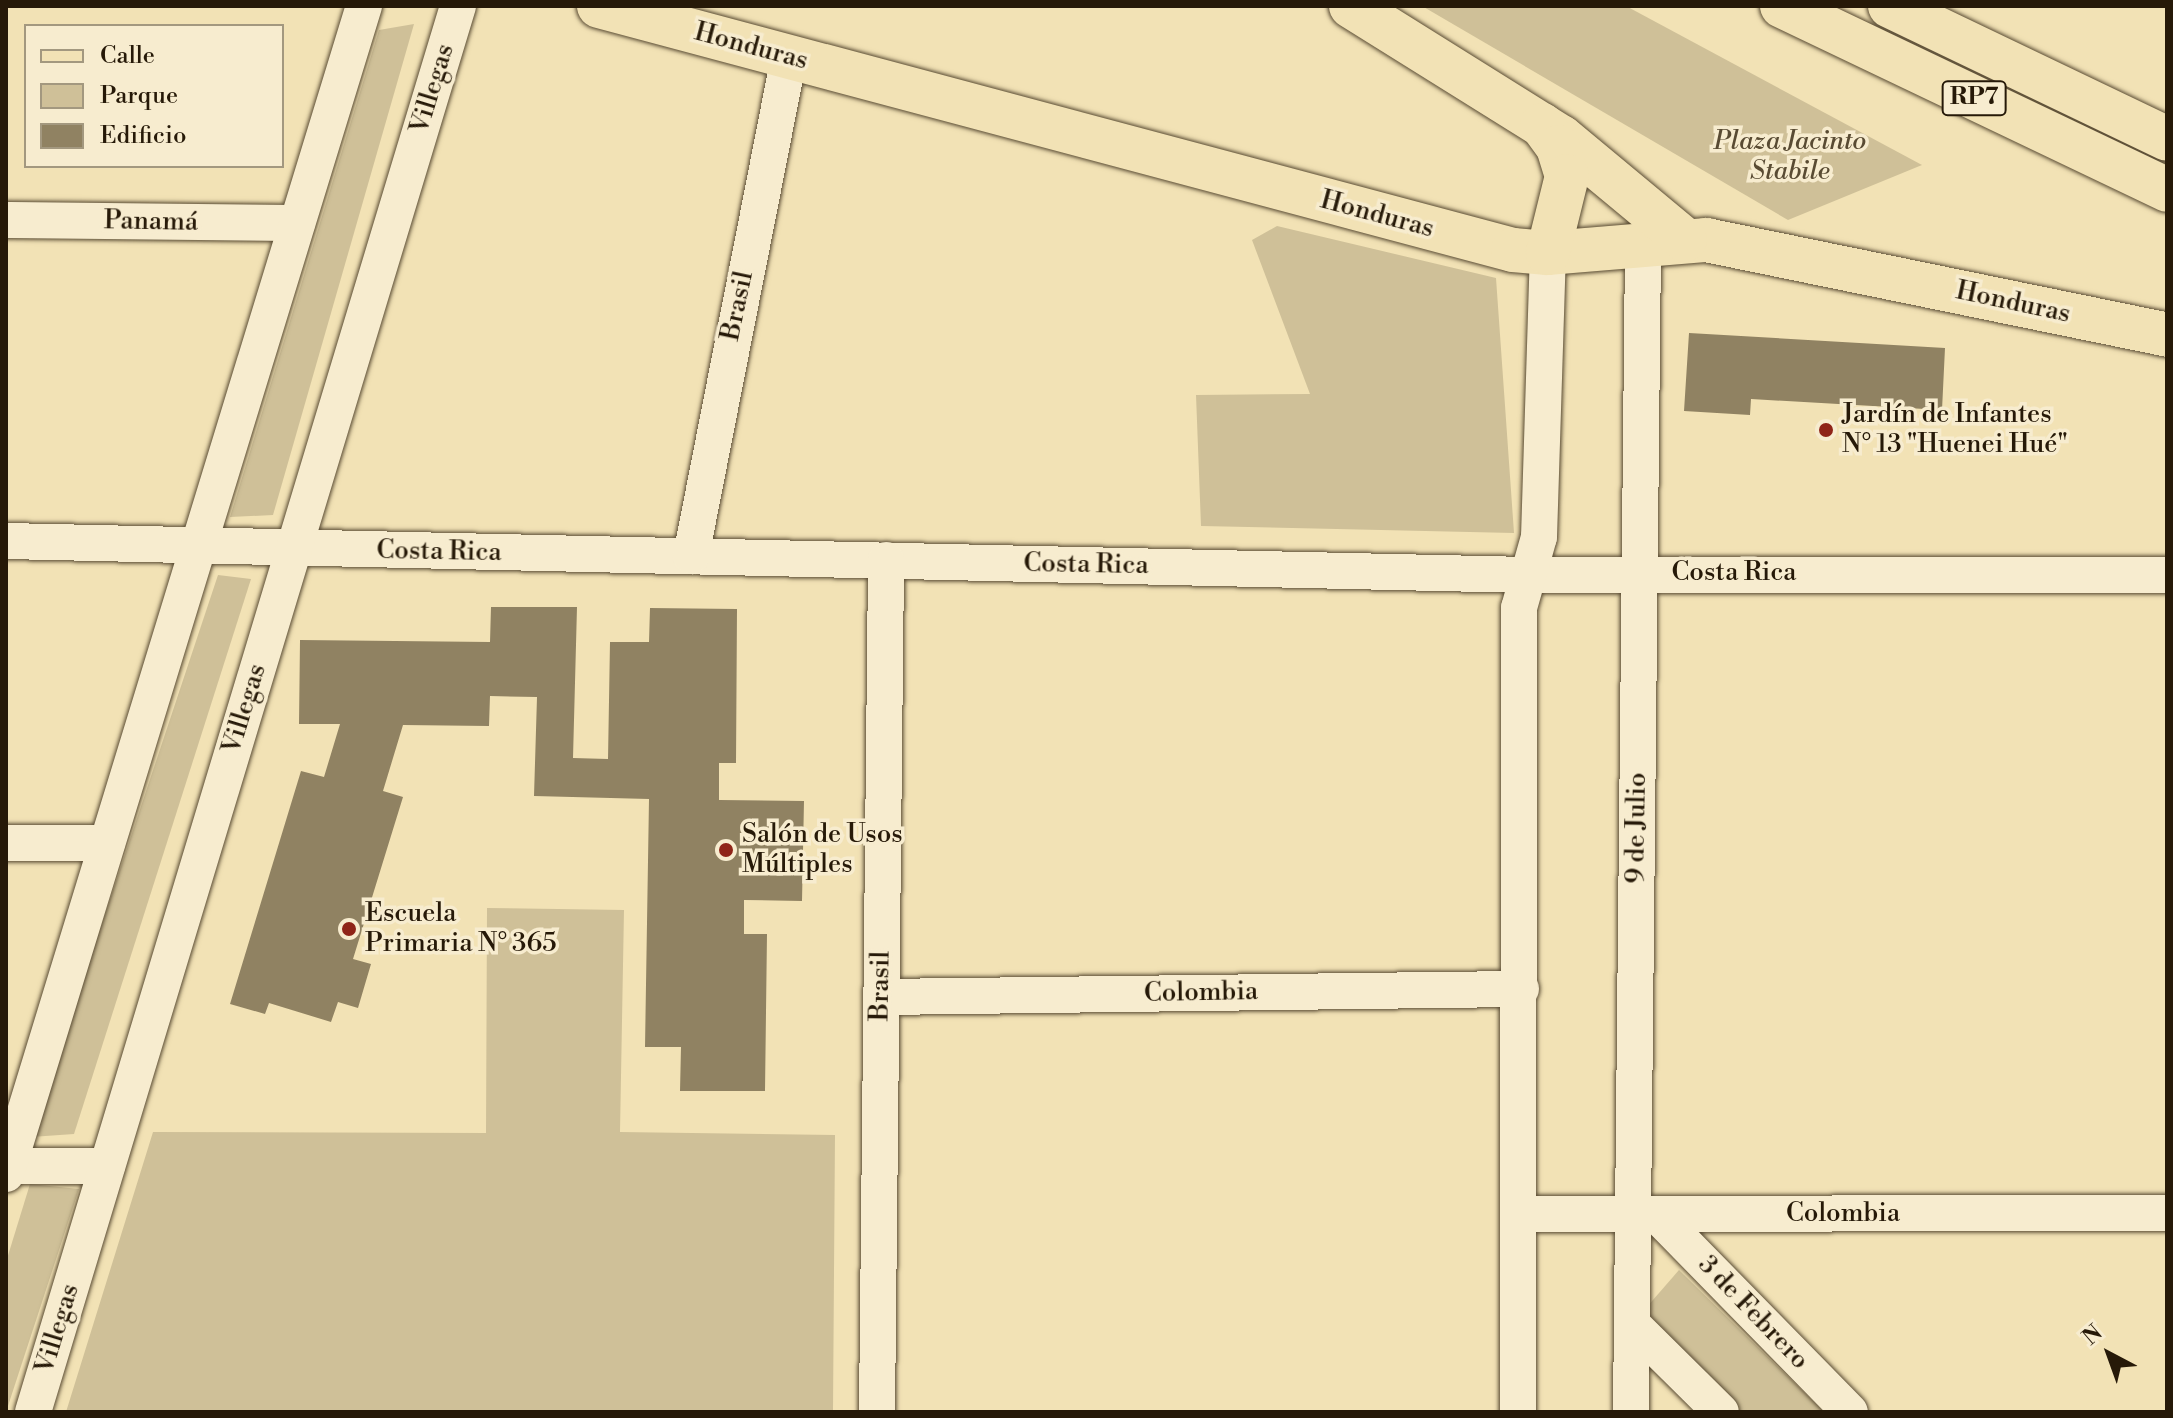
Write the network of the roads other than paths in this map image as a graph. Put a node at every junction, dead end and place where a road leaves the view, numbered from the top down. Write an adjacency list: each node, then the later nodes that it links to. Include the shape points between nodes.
1 (364, 6): 13 (street)
2 (458, 6): 19 (street, Villegas)
3 (599, 6): 8 (main road, Honduras)
4 (1351, 6): 9 (main road)
5 (1782, 6): 11 (main road, RP7)
6 (1890, 6): 7 (main road, RP7)
7 (1932, 18): 10 (main road, RP7)
8 (789, 57): 15 (main road, Honduras, via 1497,247); 20 (street, Brasil)
9 (1537, 120): 14 (main road, via 1603,169); 15 (main road, via 1558,147 1567,176)
10 (2167, 139)
11 (2167, 190)
12 (6, 220): 13 (street, Panamá)
13 (297, 223): 18 (street)
14 (1664, 242): 15 (main road, Honduras); 16 (main road, Honduras, via 1730,243); 22 (street, 9 de Julio)
15 (1548, 253): 23 (street, via 1539,537)
16 (2167, 335)
17 (6, 541): 18 (street, Costa Rica)
18 (199, 544): 19 (street, Costa Rica); 26 (street)
19 (294, 549): 20 (street, Costa Rica); 29 (street, Villegas)
20 (691, 556): 21 (street, Costa Rica)
21 (886, 560): 23 (street, Costa Rica); 28 (street, Brasil)
22 (1640, 573): 23 (street, Costa Rica); 24 (street, Costa Rica); 33 (street, 9 de Julio)
23 (1528, 575): 27 (street, via 1519,608)
24 (2167, 575)
25 (6, 843): 26 (street)
26 (107, 843): 30 (street)
27 (1521, 989): 28 (street, Colombia); 32 (street)
28 (881, 997): 36 (street, Brasil)
29 (107, 1166): 30 (street); 35 (street, Villegas)
30 (7, 1169)
31 (2167, 1213): 33 (street, Colombia)
32 (1519, 1214): 33 (street, Colombia); 37 (street)
33 (1645, 1214): 34 (street, 9 de Julio); 40 (street, 3 de Febrero)
34 (1632, 1324): 38 (street, 9 de Julio); 39 (street)
35 (33, 1412)
36 (877, 1412)
37 (1518, 1412)
38 (1631, 1412)
39 (1721, 1412)
40 (1850, 1412)

